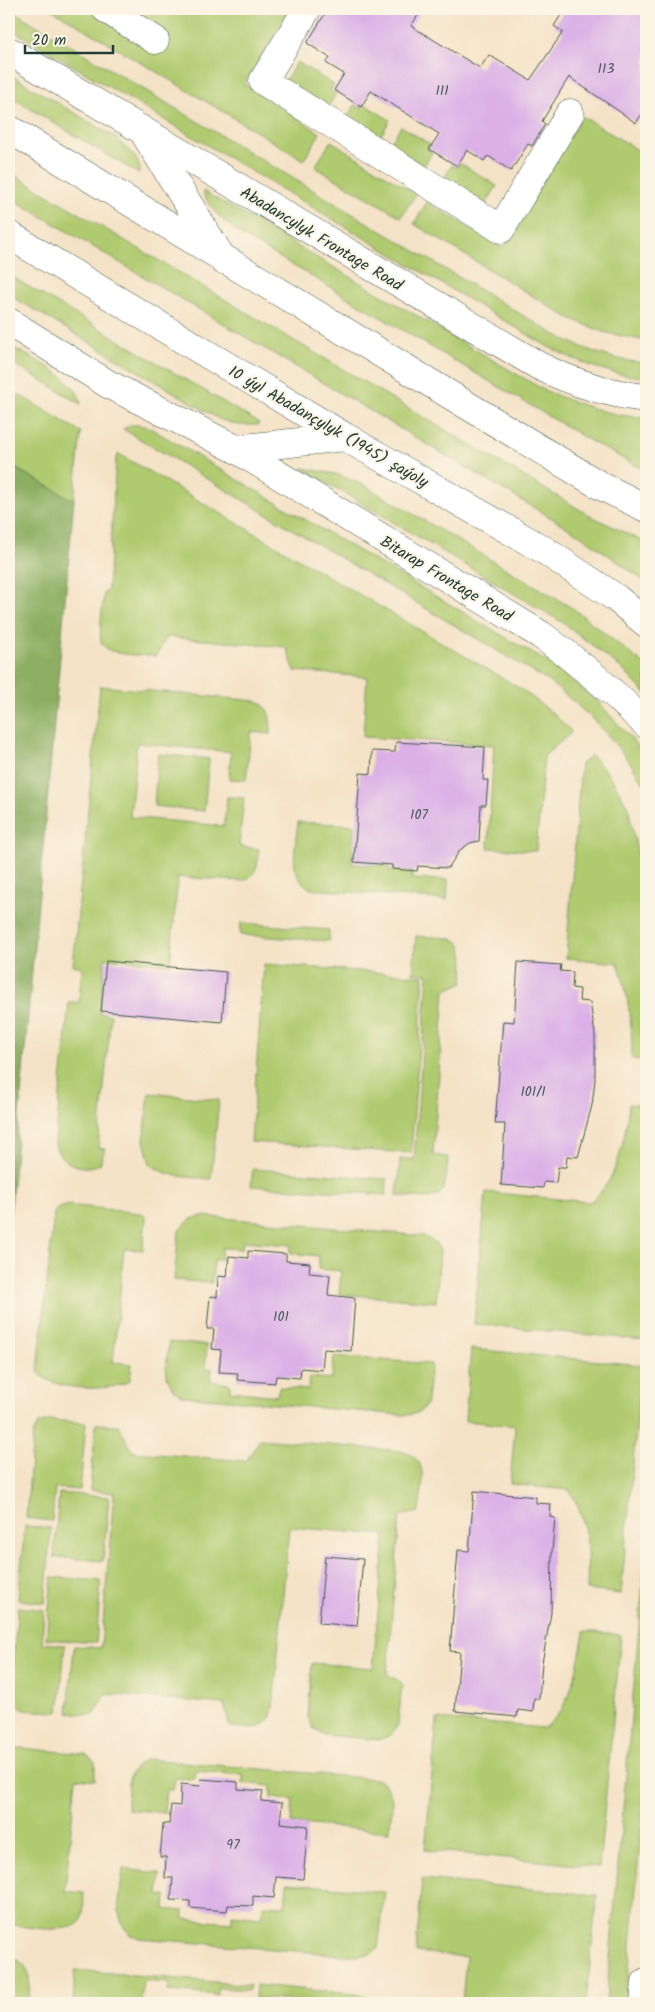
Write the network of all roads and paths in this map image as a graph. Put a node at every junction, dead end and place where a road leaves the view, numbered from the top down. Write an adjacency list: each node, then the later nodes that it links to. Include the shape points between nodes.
1 (106, 9): 3 (street)
2 (307, 9): 5 (street, via 263,81 501,229)
3 (155, 40)
4 (9, 51): 7 (street, Abadancylyk Frontage Road)
5 (570, 113)
6 (9, 129): 9 (street)
7 (144, 132): 9 (street); 11 (street, Abadancylyk Frontage Road, via 539,366 588,387)
8 (9, 235): 12 (street, 10 ýyl Abadançylyk (1945) şaýoly)
9 (223, 260): 14 (street, via 601,486)
10 (9, 322): 13 (street, via 108,384)
11 (646, 398)
12 (345, 437): 13 (street); 15 (street, 10 ýyl Abadançylyk (1945) şaýoly, via 544,550)
13 (236, 449): 16 (street, Bitarap Frontage Road, via 541,635 616,694)
14 (646, 508)
15 (646, 623)
16 (646, 724)
17 (646, 1982): 18 (street)
18 (644, 2003)

